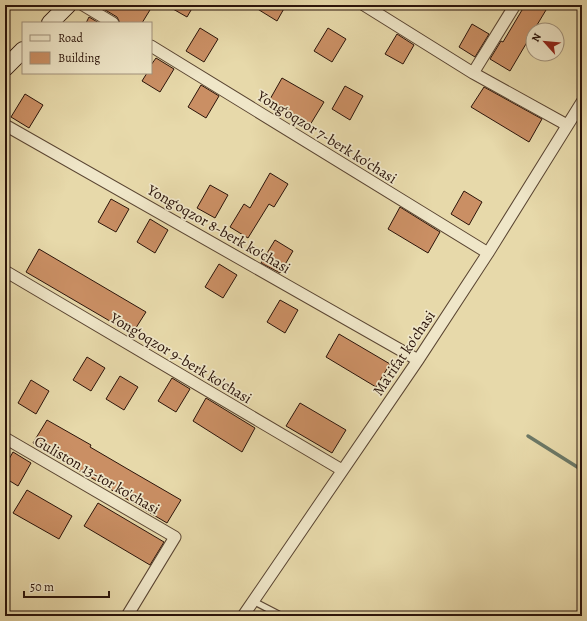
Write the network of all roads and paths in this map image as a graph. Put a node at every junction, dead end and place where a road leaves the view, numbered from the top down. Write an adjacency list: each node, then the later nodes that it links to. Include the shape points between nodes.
1 (68, 5): 5 (main road)
2 (84, 5): 6 (street)
3 (364, 5): 10 (street)
4 (515, 5): 10 (street)
5 (51, 22)
6 (111, 22)
7 (152, 47): 14 (street, Yong‘oqzor 7-berk ko'chasi)
8 (22, 51): 9 (main road)
9 (5, 68)
10 (473, 73): 13 (street)
11 (582, 102): 13 (street, Ma'rifat ko'chasi)
12 (5, 125): 16 (street, Yong‘oqzor 8-berk ko'chasi)
13 (567, 125): 14 (street, Ma'rifat ko'chasi)
14 (488, 253): 16 (street, Ma'rifat ko'chasi)
15 (5, 271): 18 (street, Yong‘oqzor 9-berk ko'chasi)
16 (418, 360): 18 (street, Ma'rifat ko'chasi)
17 (5, 438): 20 (street, Guliston 13-tor ko'chasi, via 175,537)
18 (342, 470): 19 (street, Ma'rifat ko'chasi)
19 (253, 601): 21 (street, Ma'rifat ko'chasi); 22 (lane)
20 (127, 616)
21 (243, 616)
22 (282, 616)

